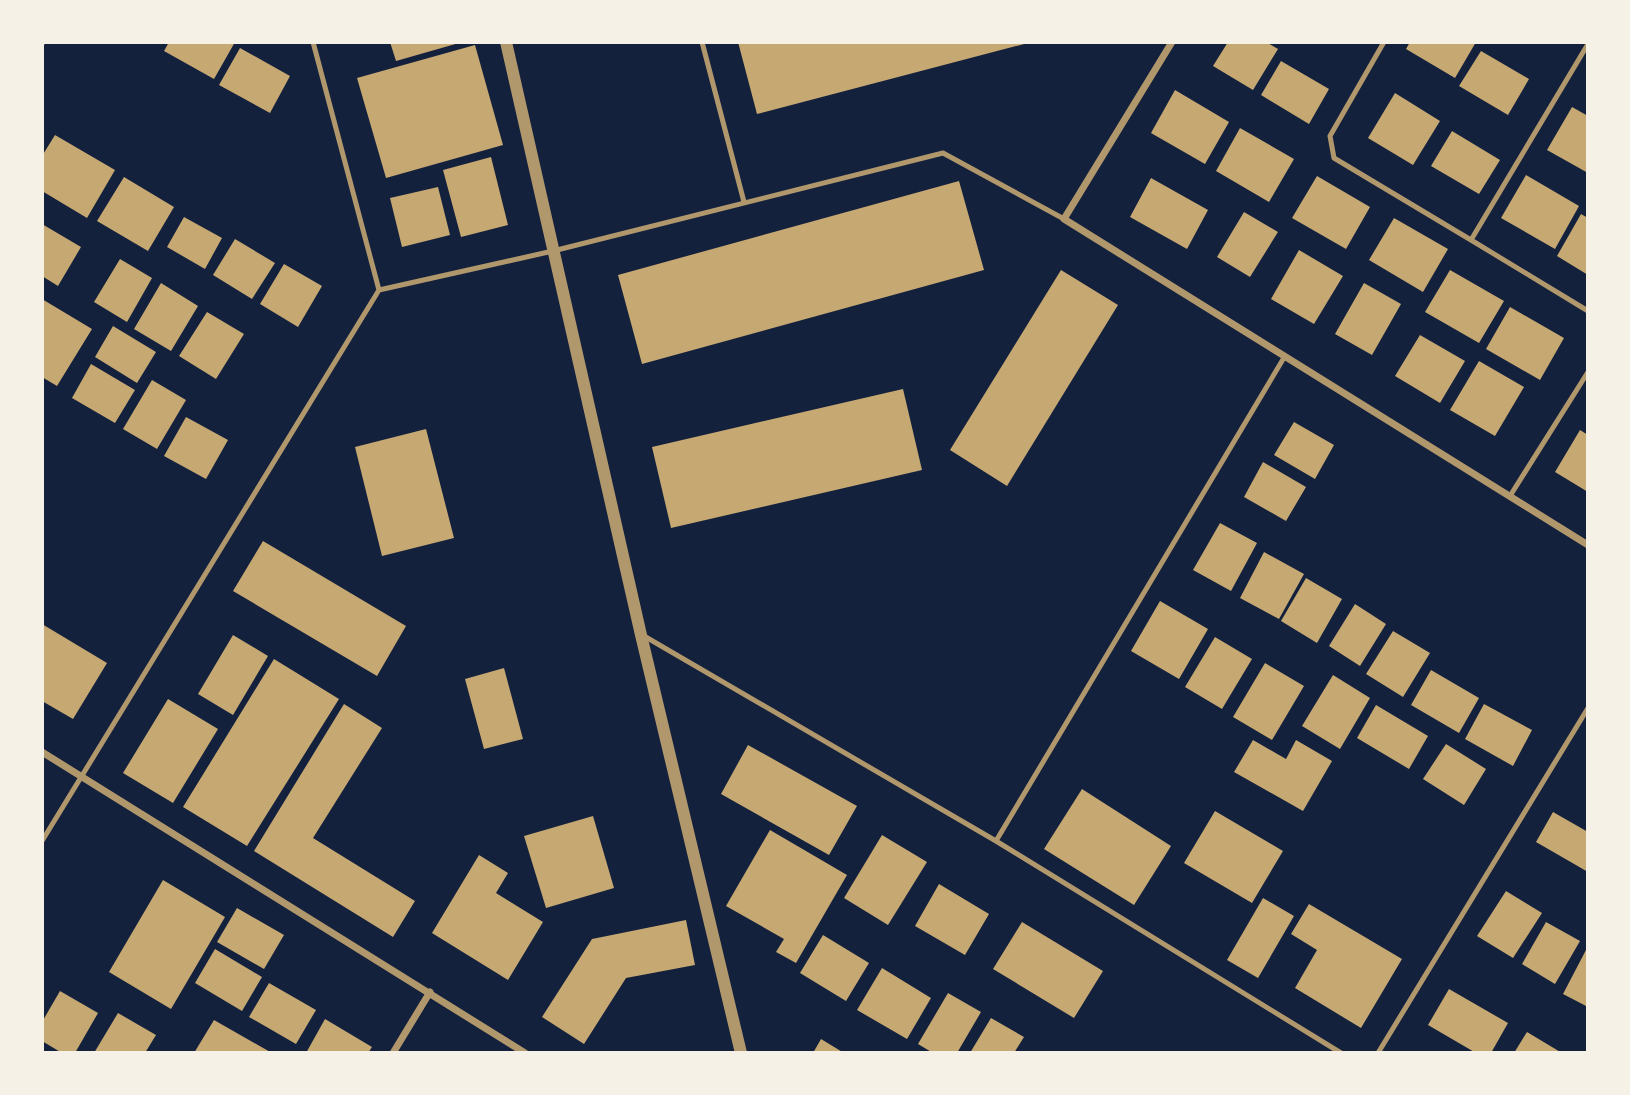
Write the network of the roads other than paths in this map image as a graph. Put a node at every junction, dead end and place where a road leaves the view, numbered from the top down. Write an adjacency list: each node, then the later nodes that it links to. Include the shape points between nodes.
1 (313, 42): 11 (lane)
2 (506, 42): 10 (street)
3 (702, 42): 7 (lane)
4 (1172, 42): 8 (street)
5 (1384, 42): 9 (lane, via 1329,136 1334,158)
6 (1588, 44): 9 (lane)
7 (744, 202): 8 (lane, via 943,153); 10 (lane)
8 (1064, 219): 13 (street)
9 (1471, 240): 12 (lane)
10 (552, 251): 11 (lane); 17 (street)
11 (379, 290): 20 (lane)
12 (1588, 311)
13 (1285, 356): 15 (street); 22 (lane)
14 (1588, 372): 15 (lane)
15 (1510, 496): 16 (street)
16 (1588, 545)
17 (641, 635): 22 (lane); 26 (street)
18 (1588, 708): 28 (lane)
19 (42, 752): 20 (street)
20 (82, 776): 21 (lane); 23 (street)
21 (42, 841)
22 (996, 841): 27 (lane)
23 (430, 992): 24 (street); 25 (street)
24 (393, 1053)
25 (525, 1053)
26 (741, 1053)
27 (1341, 1053)
28 (1378, 1053)

